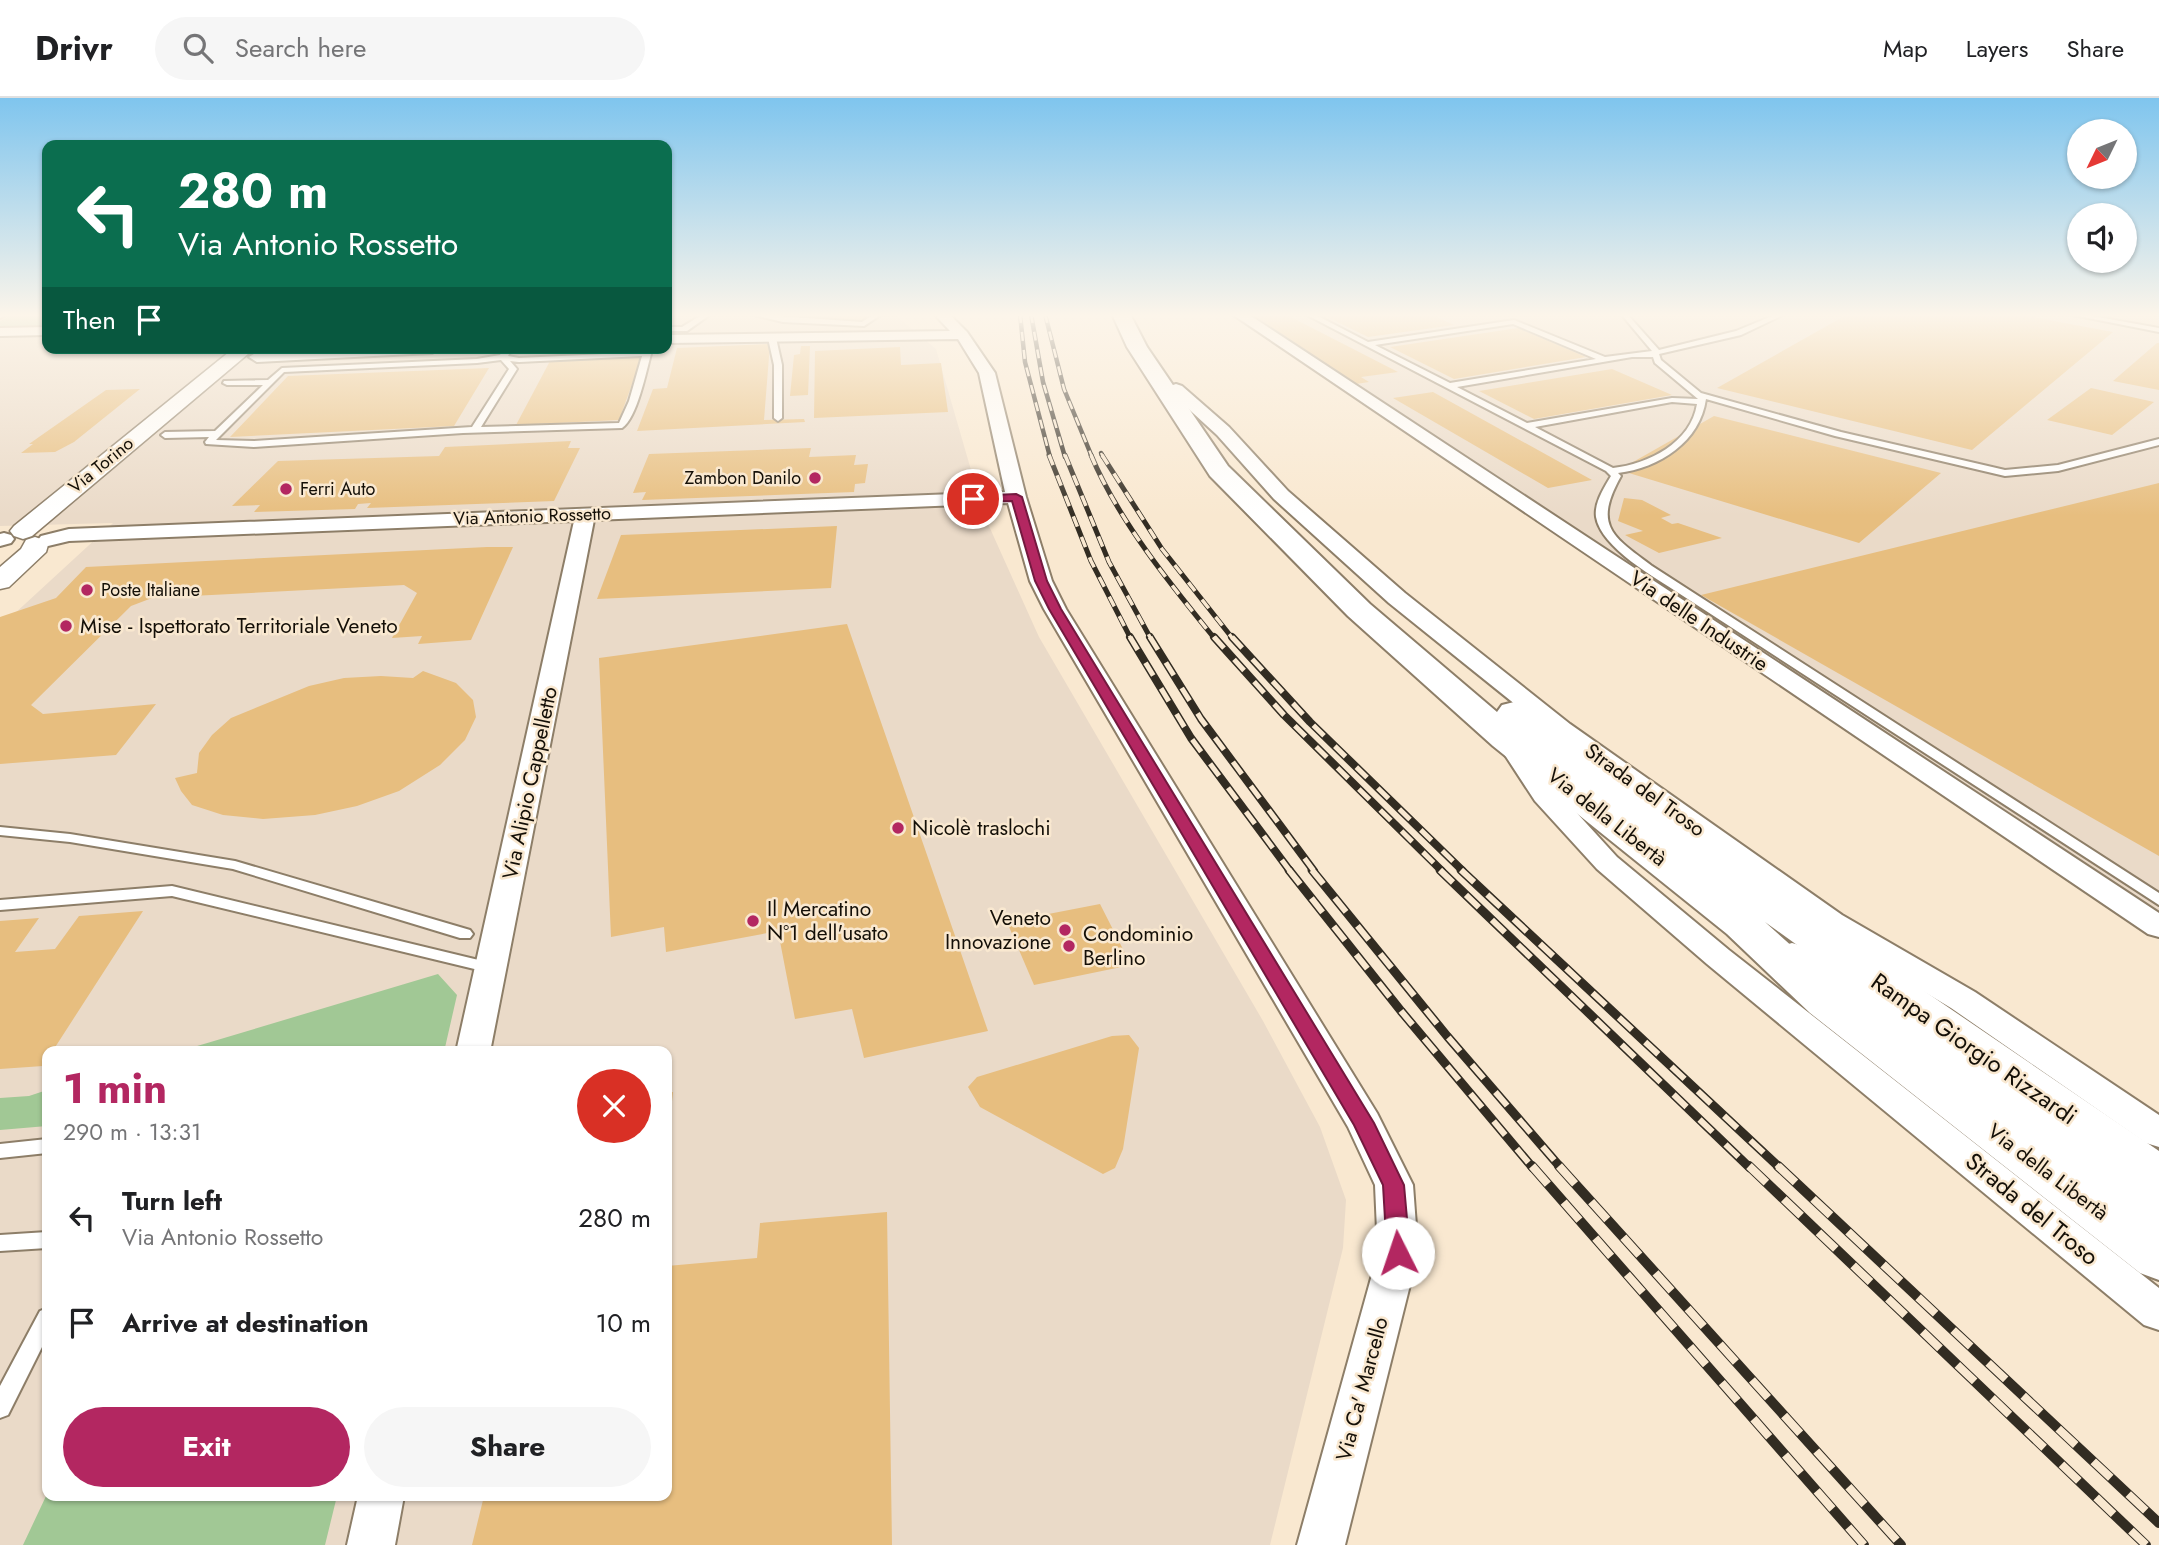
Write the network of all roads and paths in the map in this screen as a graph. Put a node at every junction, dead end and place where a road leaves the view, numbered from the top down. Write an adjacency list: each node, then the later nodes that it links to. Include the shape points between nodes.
1 (218, 382): 26 (street, Via Torino)
2 (269, 382): 13 (lane); 20 (lane)
3 (505, 382): 19 (lane)
4 (639, 382): 19 (lane, via 622,425)
5 (778, 382): 17 (lane)
6 (989, 382): 24 (street, Via Ca' Marcello)
7 (1158, 382): 28 (highway, Via della Libertà, via 1219,471 1359,610)
8 (1181, 382): 15 (highway, Via della Libertà)
9 (1340, 382): 34 (street, Via delle Industrie)
10 (1441, 382): 14 (lane)
11 (1477, 382): 14 (lane)
12 (1680, 382): 16 (lane)
13 (227, 383): 21 (street, Via Torino)
14 (1450, 386): 18 (lane)
15 (1176, 389): 32 (highway, Via della Libertà, via 1302,526 1472,680); 38 (street, Strada del Troso, via 1223,431 1281,495 1387,590 1562,729 1831,922 1963,1000)
16 (1701, 401): 18 (lane, via 1672,400); 22 (lane, via 2006,473 2058,468); 23 (lane, via 1693,426 1667,453 1631,470)
17 (778, 418)
18 (1527, 426): 23 (lane)
19 (475, 430): 20 (lane, via 254,444 209,442)
20 (216, 434): 21 (lane)
21 (165, 436): 26 (street, Via Torino, via 74,512)
22 (2159, 442)
23 (1612, 471): 30 (lane, via 1616,476 1605,492 1601,515 1603,525 1624,548 1684,592)
24 (1016, 497): 25 (street, Via Antonio Rossetto); 51 (street, Via Ca' Marcello, via 1041,581 1055,609 1364,1123 1394,1185 1398,1253)
25 (585, 514): 26 (street, Via Antonio Rossetto); 36 (street, Via Alipio Cappelletto)
26 (16, 541): 27 (street, Via Torino, via 33,552)
27 (0, 581)
28 (1506, 738): 33 (highway, Via della Libertà); 46 (street, Strada del Troso, via 1545,796 1607,863)
29 (0, 831): 35 (lane, via 235,865)
30 (2159, 900)
31 (0, 905): 36 (lane, via 172,891)
32 (1789, 919): 41 (highway, Rampa Giorgio Rizzardi)
33 (1742, 924): 42 (street, via 1861,1001); 45 (highway, Via della Libertà, via 1826,1002)
34 (2159, 928)
35 (465, 934)
36 (491, 968): 37 (street, Via Alipio Cappelletto)
37 (474, 1046)
38 (2159, 1133)
39 (42, 1147): 40 (lane)
40 (0, 1151)
41 (2159, 1178)
42 (2159, 1216)
43 (42, 1240): 44 (lane)
44 (0, 1243)
45 (2159, 1257)
46 (2159, 1312)
47 (42, 1327): 48 (lane)
48 (0, 1408)
49 (380, 1501): 50 (street)
50 (371, 1545)
51 (1321, 1545)

